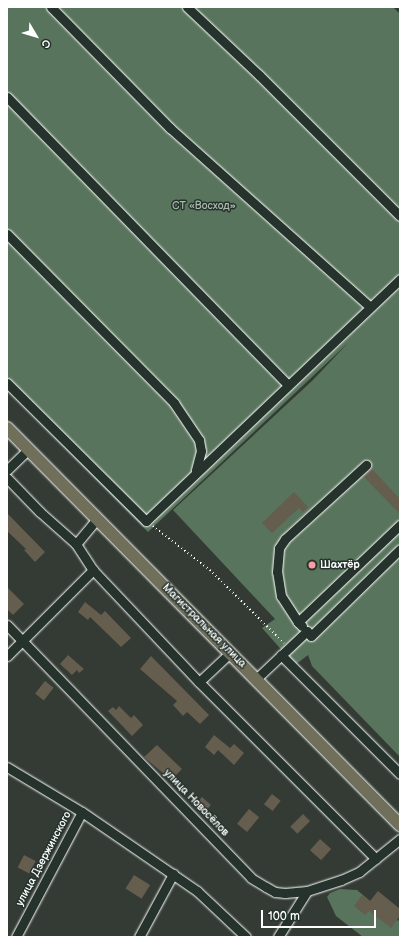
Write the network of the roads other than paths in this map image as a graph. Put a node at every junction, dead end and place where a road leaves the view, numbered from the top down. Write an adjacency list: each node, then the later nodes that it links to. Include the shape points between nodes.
1 (50, 7): 7 (street, via 170,128)
2 (187, 7): 4 (street)
3 (7, 97): 9 (street)
4 (400, 216)
5 (7, 234): 14 (street, via 174,403 199,440 200,460)
6 (400, 279): 7 (street)
7 (370, 307): 9 (street)
8 (7, 383): 14 (street, via 146,521)
9 (288, 384): 14 (street)
10 (7, 428): 11 (main road, Магистральная улица)
11 (28, 450): 13 (street); 16 (main road, Магистральная улица)
12 (366, 465): 23 (street, via 285,539 279,548 277,572 280,591 286,607)
13 (7, 470)
14 (195, 473)
15 (7, 478): 18 (street)
16 (97, 519): 18 (street); 27 (main road, Магистральная улица)
17 (400, 525): 21 (street)
18 (76, 544): 20 (street)
19 (400, 549): 22 (street)
20 (93, 570): 26 (street); 31 (street)
21 (342, 580): 22 (street); 23 (street)
22 (354, 594): 25 (street, via 311,636)
23 (298, 622): 25 (street)
24 (7, 625): 26 (street, улица Новосёлов)
25 (307, 631): 28 (street)
26 (23, 641): 29 (street); 39 (street, улица Новосёлов, via 252,878 275,892)
27 (230, 653): 30 (main road, Магистральная улица); 31 (street)
28 (281, 655): 30 (street); 33 (street)
29 (7, 656)
30 (256, 679): 35 (main road, Магистральная улица)
31 (199, 682): 37 (street)
32 (7, 767): 34 (street)
33 (400, 774)
34 (82, 812): 38 (street); 40 (street, улица Дзержинского)
35 (400, 825)
36 (400, 839): 37 (street, улица Новосёлов)
37 (376, 859): 39 (street, улица Новосёлов, via 359,872)
38 (173, 874): 41 (street); 42 (street, via 198,891)
39 (307, 891): 43 (street)
40 (16, 937)
41 (139, 937)
42 (246, 937)
43 (278, 937)

